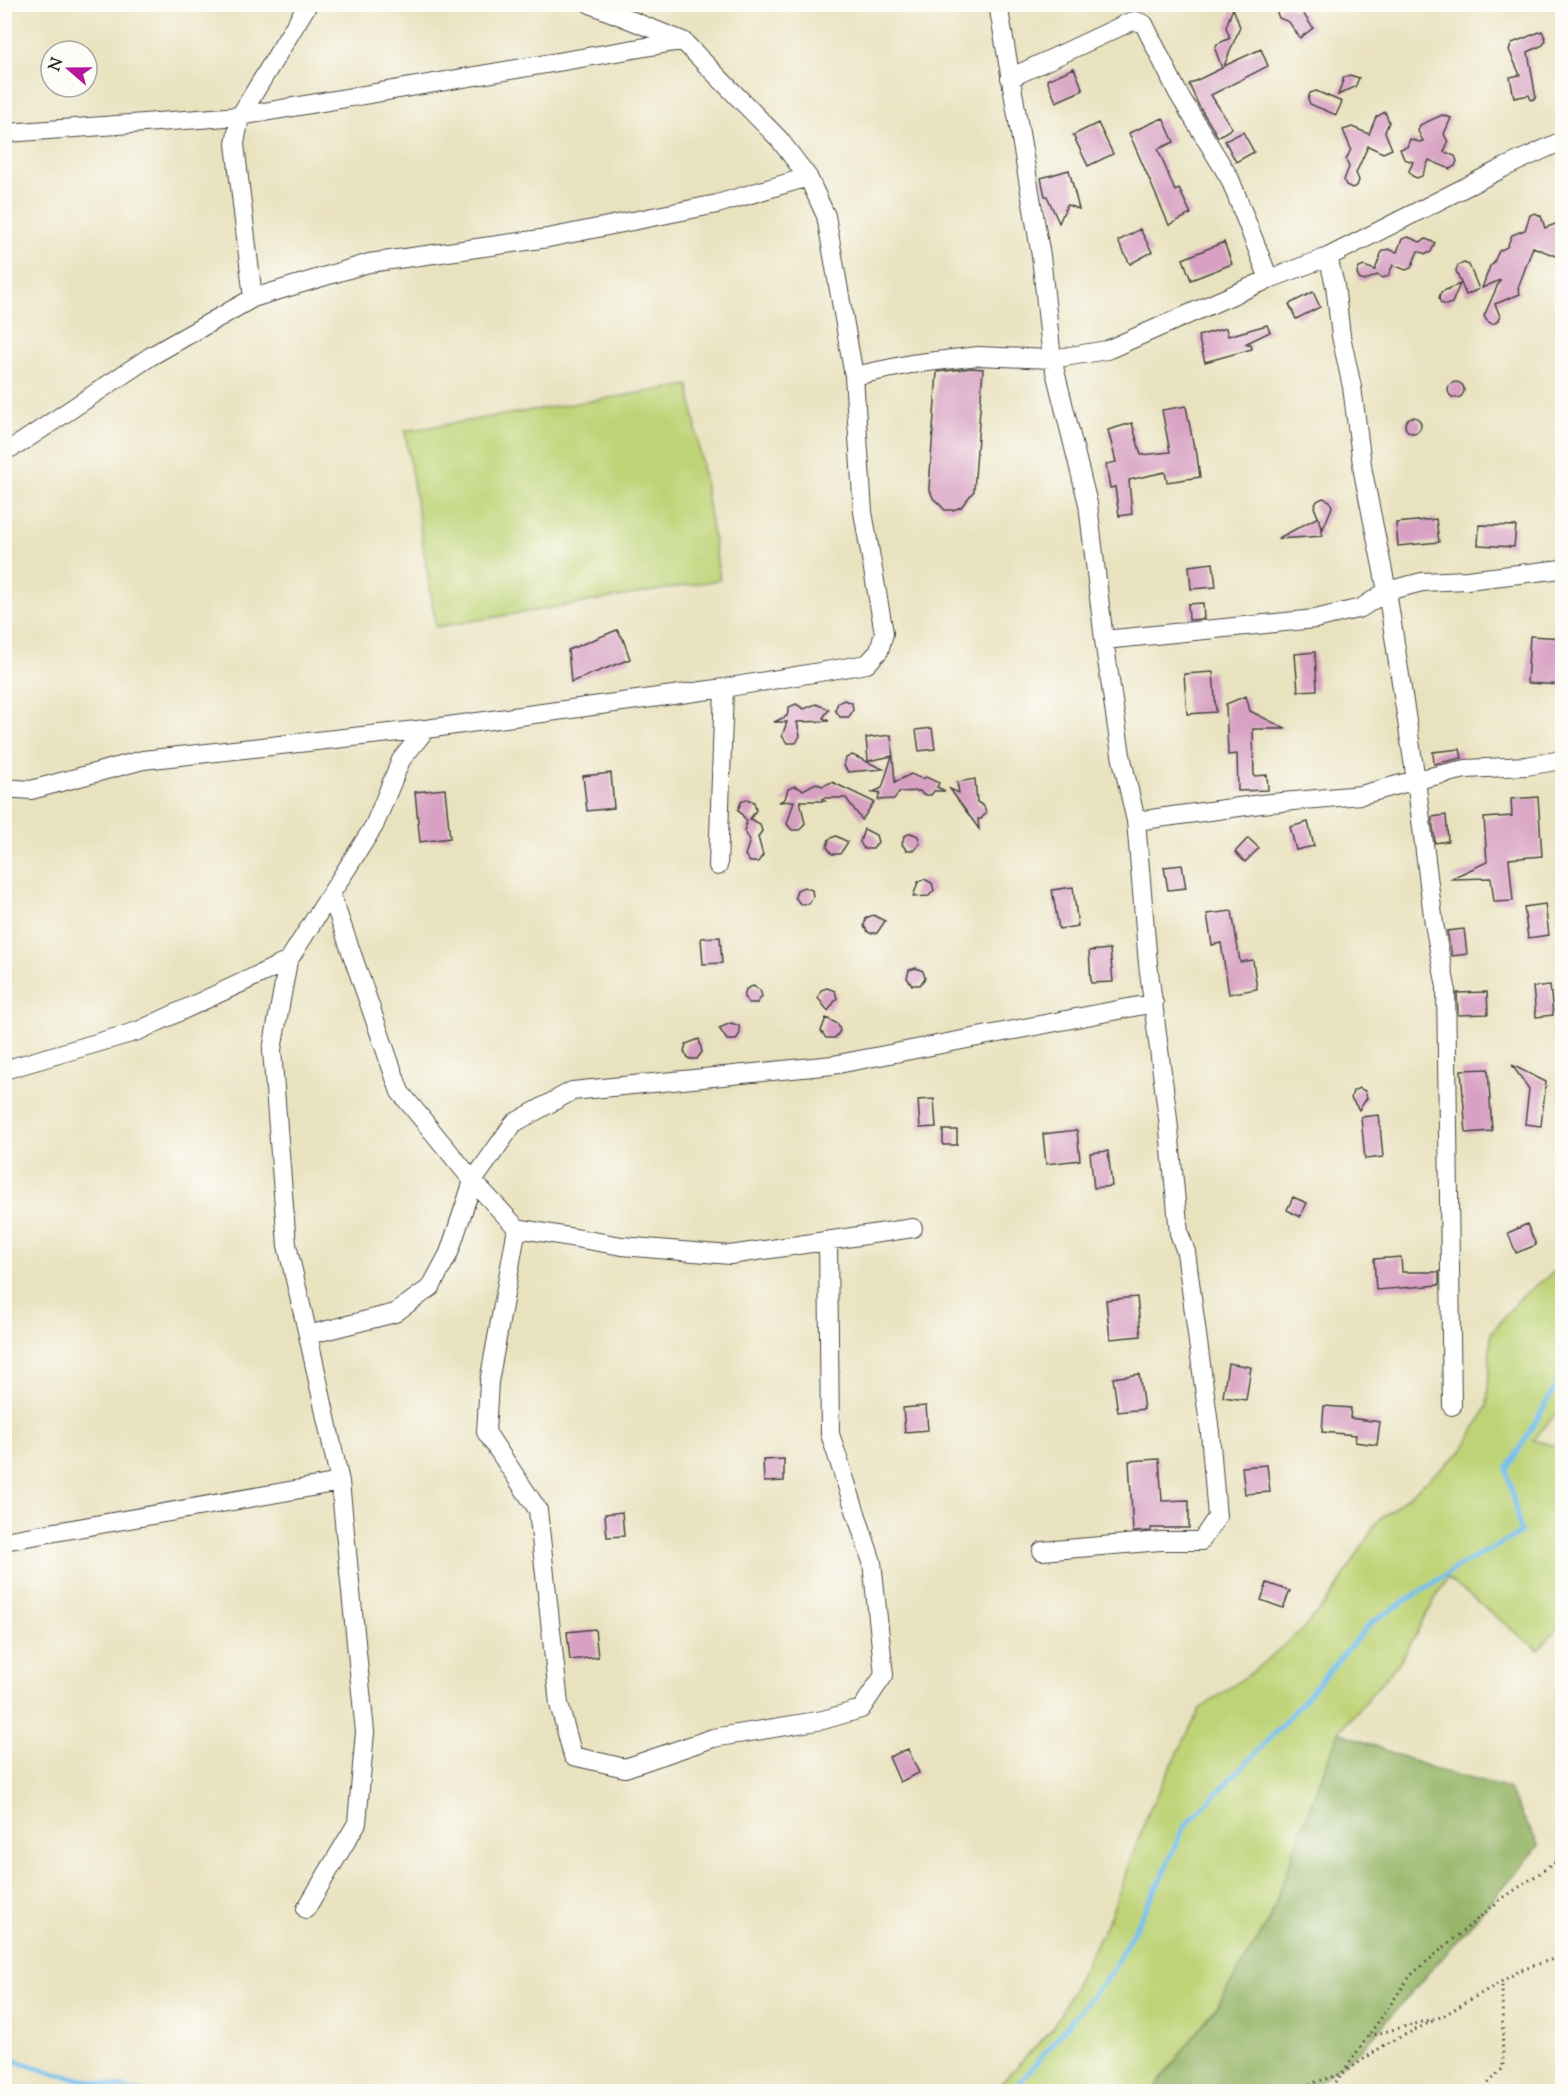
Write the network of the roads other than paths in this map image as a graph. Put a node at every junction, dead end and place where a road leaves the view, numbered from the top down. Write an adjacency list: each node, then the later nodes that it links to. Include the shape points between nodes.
1 (308, 4): 6 (street)
2 (590, 4): 4 (street)
3 (998, 4): 5 (street)
4 (683, 41): 6 (street); 9 (street, via 779,139)
5 (1010, 78): 11 (street, via 1130,22 1144,24 1178,93 1230,179); 13 (street, via 1041,256)
6 (240, 116): 7 (street); 12 (street, via 235,144)
7 (7, 133)
8 (1563, 141): 10 (street)
9 (808, 177): 12 (street, via 717,204 548,238 369,263); 14 (street, via 826,216)
10 (1328, 257): 11 (street); 17 (street)
11 (1269, 279): 13 (street, via 1107,350)
12 (253, 298): 15 (street, via 151,356)
13 (1052, 359): 14 (street, via 978,356); 18 (street, via 1088,504)
14 (854, 376): 19 (street, via 863,512 884,633 879,651 867,664)
15 (4, 451)
16 (1563, 569): 17 (street, via 1422,582)
17 (1387, 591): 18 (street, via 1361,608 1315,619); 22 (street)
18 (1104, 640): 24 (street, via 1121,755)
19 (723, 688): 20 (street); 25 (street)
20 (426, 729): 23 (street, via 143,760 31,790); 26 (street, via 401,760 374,826)
21 (1563, 760): 22 (street, via 1466,769)
22 (1416, 780): 24 (street, via 1361,795); 35 (street, via 1446,987)
23 (4, 788)
24 (1136, 821): 28 (street)
25 (718, 866)
26 (331, 894): 27 (street); 30 (street, via 400,1092)
27 (288, 961): 29 (street, via 138,1031); 34 (street, via 272,1050 286,1245)
28 (1154, 1003): 30 (street, via 833,1065 572,1091 514,1123); 38 (street, via 1179,1233 1186,1252 1210,1432 1217,1517 1201,1541)
29 (4, 1070)
30 (473, 1181): 31 (street); 34 (street, via 449,1253 431,1287 394,1313)
31 (517, 1228): 33 (street, via 622,1246 730,1256); 33 (street, via 489,1382 486,1431 538,1510 559,1704 573,1756 625,1768 713,1738 822,1720 861,1708 884,1675 872,1562 830,1434)
32 (913, 1228): 33 (street)
33 (828, 1241)
34 (308, 1335): 36 (street)
35 (1452, 1406)
36 (340, 1482): 37 (street); 39 (street, via 365,1732 357,1823)
37 (4, 1540)
38 (1042, 1551)
39 (306, 1909)

